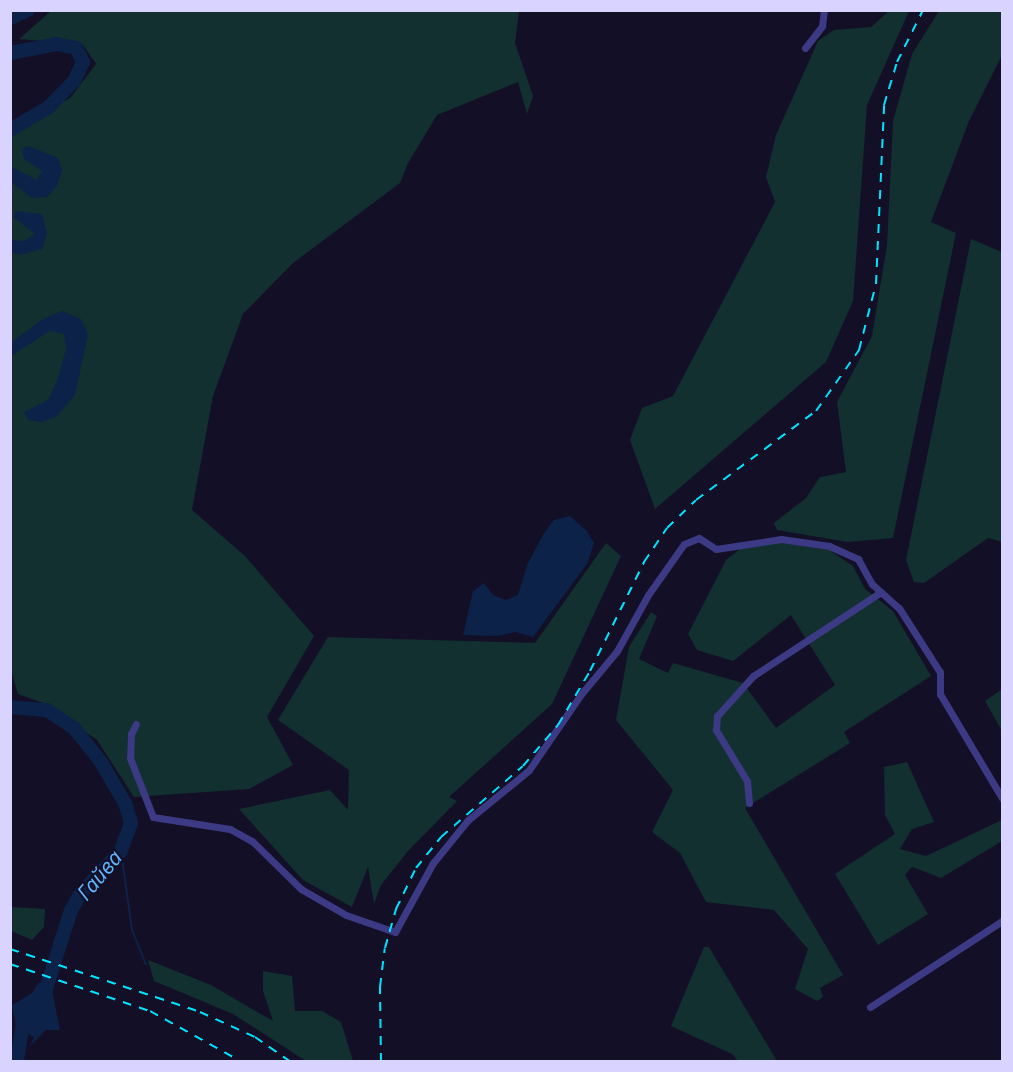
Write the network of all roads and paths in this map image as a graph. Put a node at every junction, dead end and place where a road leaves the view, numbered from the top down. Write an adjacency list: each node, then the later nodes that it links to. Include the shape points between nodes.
1 (824, 10): 2 (street, via 822,26)
2 (805, 48)
3 (881, 592): 4 (street, via 858,559 830,546 781,539 716,549 699,538 684,544 648,595 618,651 582,693 529,770 459,830 433,863 398,930 392,933 346,915 301,889 257,845 240,834 217,825 153,817 130,758 131,734); 5 (street, via 899,608 940,672 940,694); 6 (street, via 753,676 717,716 716,730 747,781)
4 (136, 724)
5 (1002, 798)
6 (749, 802)
7 (1002, 921): 8 (street)
8 (870, 1006)

